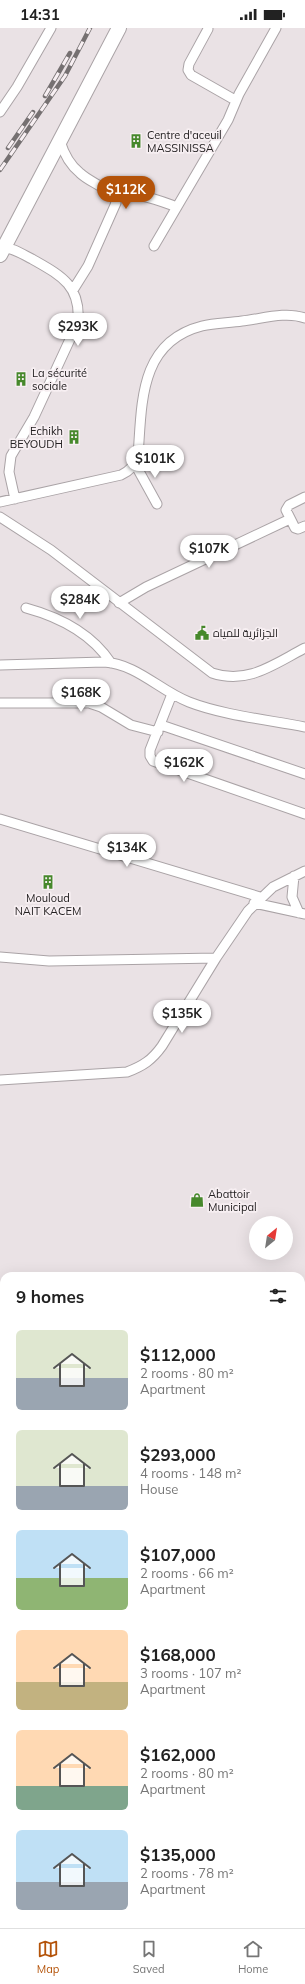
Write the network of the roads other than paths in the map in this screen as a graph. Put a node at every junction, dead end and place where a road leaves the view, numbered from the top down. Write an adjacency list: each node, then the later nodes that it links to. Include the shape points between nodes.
1 (51, 28): 6 (street)
2 (119, 28): 7 (main road)
3 (276, 28): 5 (street)
4 (208, 29): 5 (street, via 188,70 191,75)
5 (236, 100): 9 (street, via 228,120)
6 (0, 112)
7 (60, 141): 8 (street, via 67,158 79,172); 11 (main road)
8 (113, 197): 9 (street, via 139,194); 12 (street, via 116,203 114,210 88,266)
9 (177, 207): 10 (street)
10 (154, 246)
11 (1, 250): 12 (street, via 17,251 58,274)
12 (73, 290): 16 (street, via 78,305 78,322 34,417 11,456)
13 (305, 318): 14 (street, via 290,315 203,326 184,333 167,345 150,367 145,380 138,456)
14 (135, 464): 18 (street, via 121,475); 20 (street)
15 (0, 467): 16 (street)
16 (9, 472): 18 (street)
17 (305, 497): 22 (street, via 286,507)
18 (15, 499): 19 (street)
19 (0, 502)
20 (157, 504)
21 (0, 517): 24 (street, via 51,550)
22 (290, 519): 23 (street, via 296,528); 24 (street, via 146,587)
23 (305, 526)
24 (119, 603): 26 (street, via 202,667 223,677 246,676)
25 (26, 608): 27 (street, via 70,626 96,644)
26 (305, 648)
27 (111, 663): 28 (street); 29 (street, via 131,669)
28 (0, 665)
29 (172, 694): 31 (street, via 206,708); 32 (street)
30 (0, 703): 32 (street, via 89,703 101,707 131,725)
31 (305, 727)
32 (160, 728): 33 (street); 34 (street, via 150,753 155,762)
33 (305, 774)
34 (305, 814)
35 (0, 820): 38 (street)
36 (305, 871): 37 (street)
37 (294, 876): 38 (street, via 273,887); 39 (street, via 292,897)
38 (257, 900): 39 (street); 41 (street)
39 (302, 914)
40 (0, 957): 41 (street, via 63,961)
41 (216, 958): 42 (street, via 162,1046 153,1058 141,1067 127,1072)
42 (0, 1080)

